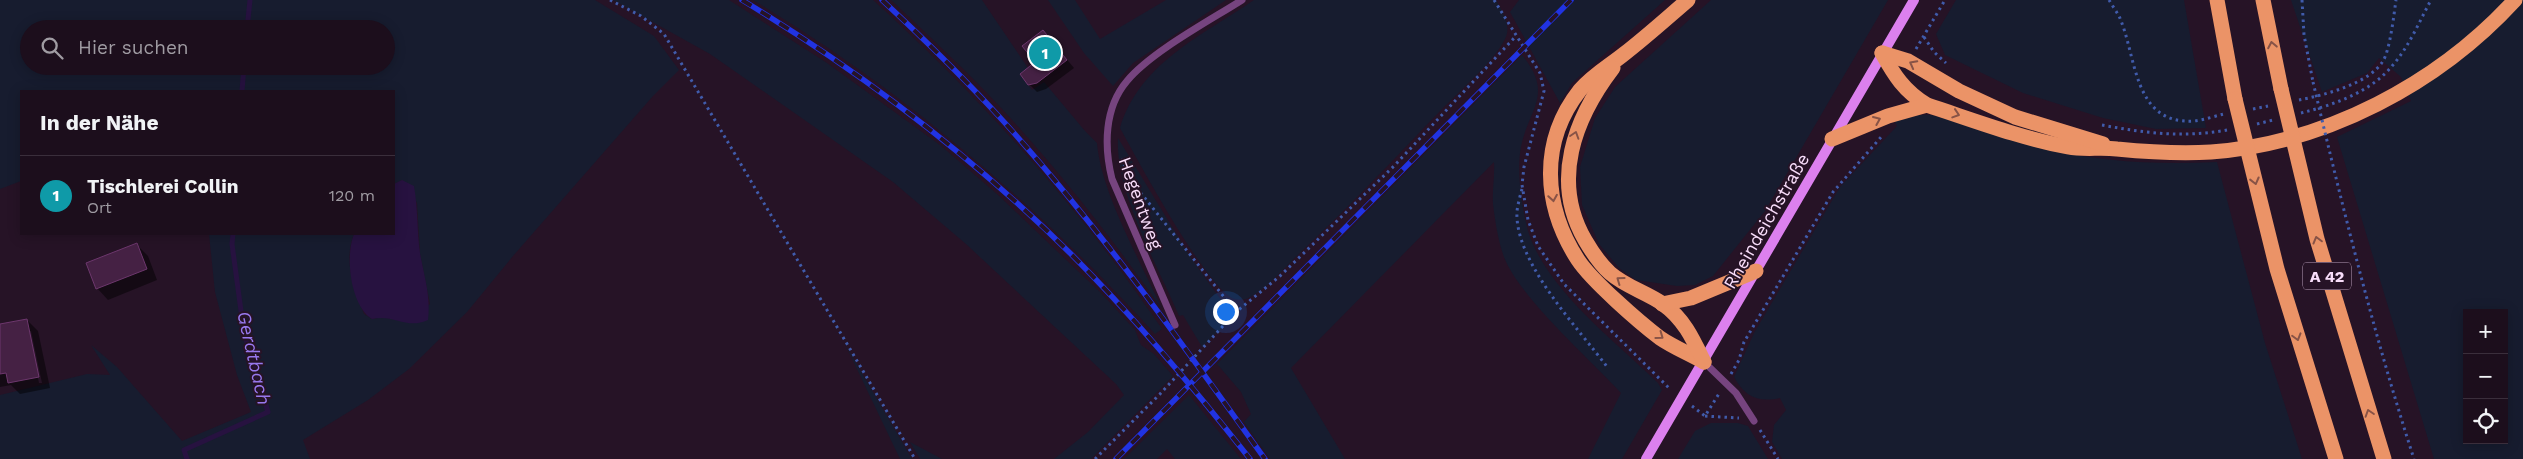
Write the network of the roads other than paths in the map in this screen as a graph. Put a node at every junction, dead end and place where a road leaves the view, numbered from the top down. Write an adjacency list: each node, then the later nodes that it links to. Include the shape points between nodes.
1 (1242, 0): 14 (lane, Hegentweg, via 1147,62 1126,82 1113,106 1107,128 1107,158 1112,179)
2 (1688, 0): 8 (highway)
3 (1914, 0): 7 (main road, Rheindeichstraße)
4 (2217, 0): 18 (highway, A 42, one-way to 18, bridge, via 2235,99 2280,277)
5 (2263, 0): 19 (highway, A 42, one-way to 5, bridge, via 2316,239)
6 (2515, 0): 11 (highway, via 2473,42 2426,77 2338,121 2276,142 2236,149 2179,153)
7 (1882, 53): 9 (highway, via 1897,81 1910,95); 10 (main road, Rheindeichstraße); 11 (highway, one-way to 7, via 2008,114 1959,91 1908,61)
8 (1623, 56): 13 (highway, one-way to 8, via 1630,288 1609,272 1588,246 1571,206 1567,180 1575,136 1592,98); 15 (highway, one-way to 15, via 1599,71 1581,89 1558,127 1551,149 1550,181 1555,210 1565,238 1599,284 1661,338)
9 (1927, 105): 10 (highway, one-way to 9, via 1888,116); 11 (highway, one-way to 11, via 2039,141 2071,148)
10 (1832, 139): 12 (main road, Rheindeichstraße)
11 (2114, 148)
12 (1756, 270): 13 (highway, via 1691,298); 15 (main road, Rheindeichstraße)
13 (1662, 304): 15 (highway, via 1681,320)
14 (1175, 325)
15 (1704, 362): 16 (lane, via 1736,393); 17 (main road, Rheindeichstraße)
16 (1754, 421)
17 (1646, 459)
18 (2336, 459)
19 (2384, 459)

